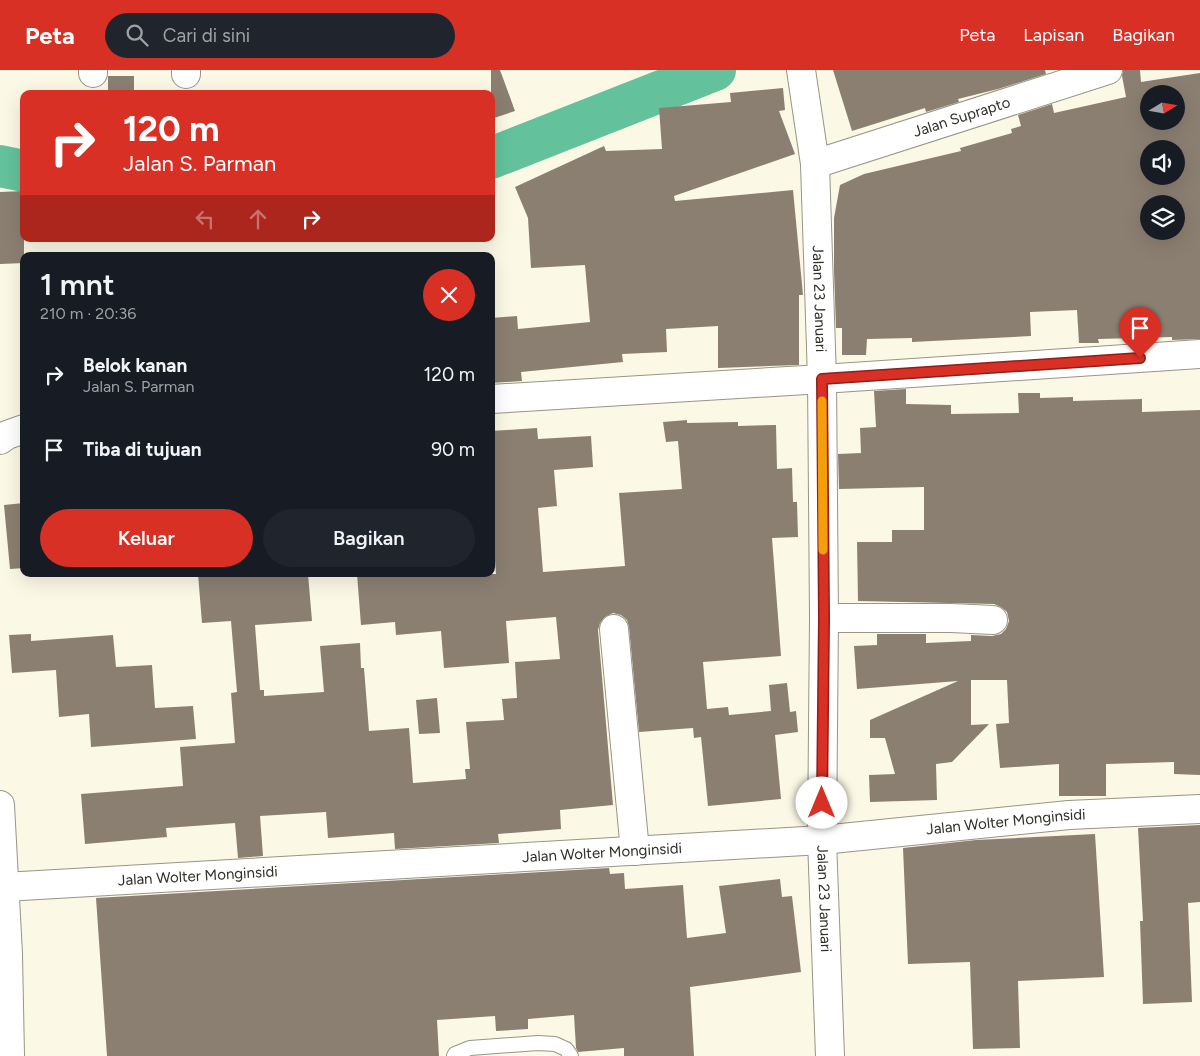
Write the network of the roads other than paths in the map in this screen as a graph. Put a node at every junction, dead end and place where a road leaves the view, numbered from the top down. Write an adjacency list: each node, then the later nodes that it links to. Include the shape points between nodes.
1 (1108, 70): 3 (street, Jalan Suprapto)
2 (802, 77): 3 (street, Jalan 23 Januari)
3 (816, 164): 5 (street, Jalan 23 Januari)
4 (1200, 354): 5 (street)
5 (822, 379): 6 (street); 9 (street, Jalan 23 Januari)
6 (495, 399)
7 (20, 430): 8 (street)
8 (0, 440)
9 (824, 618): 10 (street); 14 (street, Jalan 23 Januari)
10 (993, 620)
11 (614, 629): 15 (street)
12 (0, 805): 16 (street)
13 (1200, 809): 14 (street, Jalan Wolter Monginsidi, via 1070,816)
14 (822, 840): 15 (street, Jalan Wolter Monginsidi); 21 (street, Jalan 23 Januari)
15 (635, 851): 16 (street, Jalan Wolter Monginsidi)
16 (4, 887): 17 (street)
17 (3, 928): 18 (street, via 8,964)
18 (10, 1056)
19 (454, 1056): 20 (lane, via 470,1048 555,1044 566,1049)
20 (571, 1056)
21 (830, 1056)

